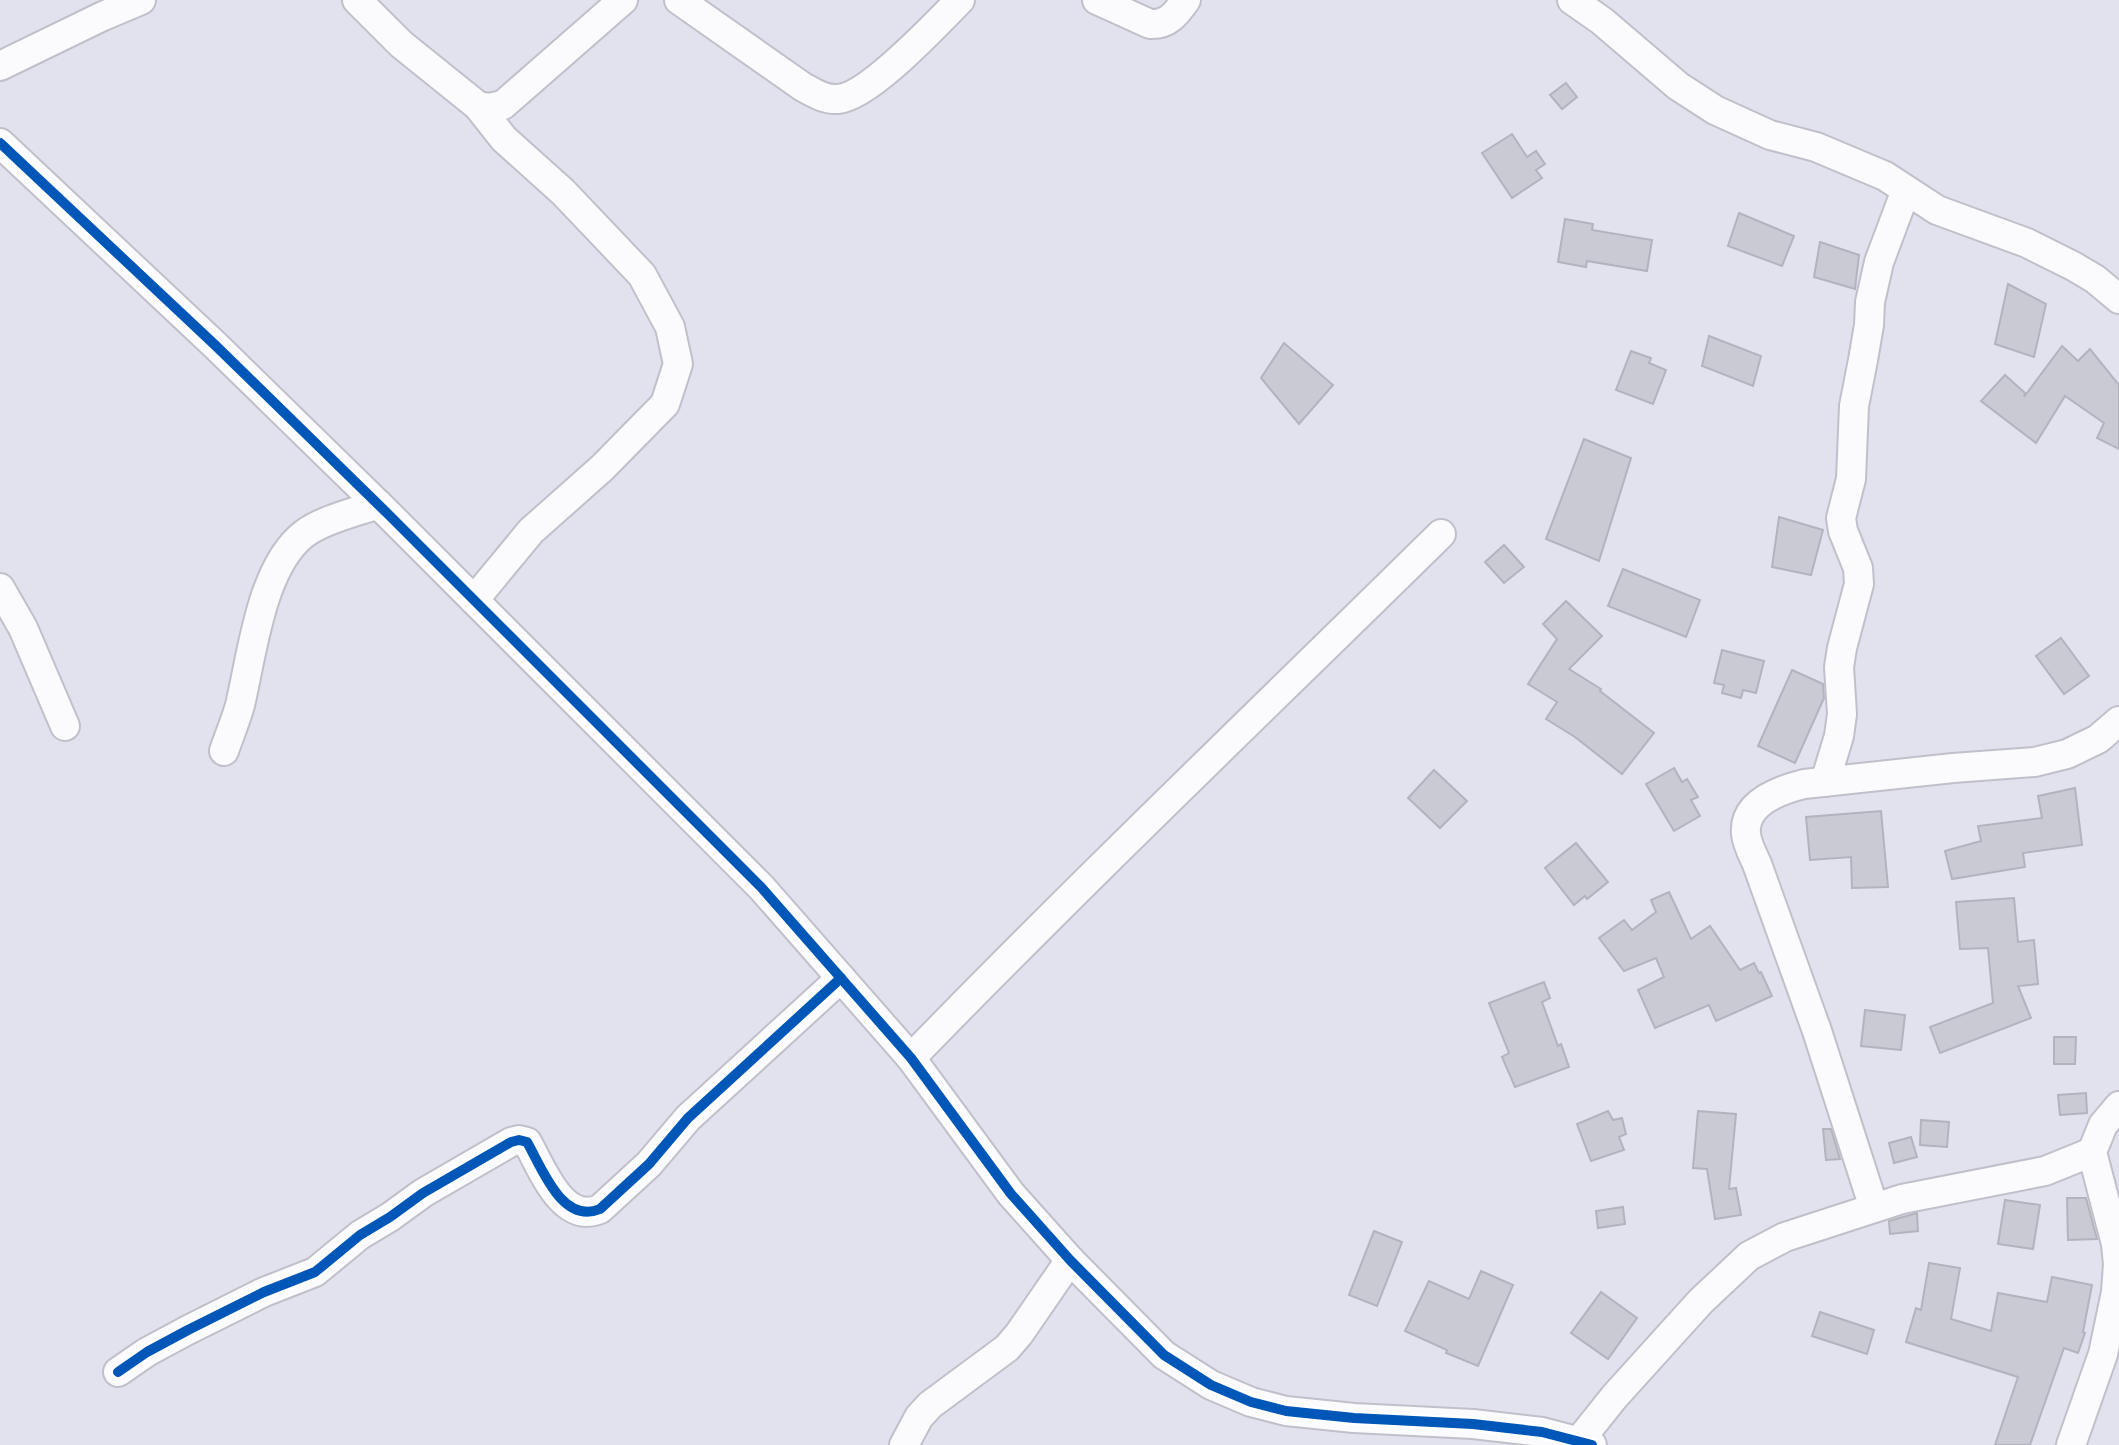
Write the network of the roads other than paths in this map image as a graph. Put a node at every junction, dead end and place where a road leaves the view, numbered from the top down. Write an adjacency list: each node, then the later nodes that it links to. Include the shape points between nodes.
1 (141, 0): 9 (street)
2 (357, 0): 10 (street, via 401,44)
3 (623, 0): 10 (street, via 503,105)
4 (679, 0): 5 (street, via 803,87 838,99 854,95 899,60)
5 (960, 0)
6 (1097, 0): 7 (street, via 1158,24 1167,22)
7 (1186, 0)
8 (1572, 0): 12 (street, via 1715,110 1770,135 1816,147)
9 (0, 66)
10 (478, 106): 17 (street, via 504,139 642,275 670,327 678,364 665,404 531,531)
11 (0, 143): 14 (street)
12 (1906, 190): 13 (street, via 1945,214 2073,266); 21 (street, via 1879,262 1854,406 1851,479 1841,518 1859,584 1839,667 1839,736)
13 (2119, 299)
14 (378, 504): 17 (street); 20 (street, via 310,529 288,551 272,580)
15 (1441, 534): 23 (street)
16 (0, 588): 19 (street)
17 (474, 600): 22 (street, via 761,887)
18 (2119, 721): 21 (street, via 2098,739 2035,762)
19 (65, 726)
20 (224, 751)
21 (1825, 782): 26 (street, via 1769,796 1749,817 1746,838)
22 (841, 978): 23 (street); 29 (street, via 688,1118 600,1209 582,1212 561,1200 527,1142 511,1142 423,1193 315,1272 188,1330)
23 (911, 1058): 28 (street, via 1011,1194)
24 (2119, 1106): 25 (street, via 2103,1125)
25 (2092, 1152): 26 (street, via 2045,1171); 27 (street)
26 (1874, 1208): 30 (street, via 1785,1237 1749,1256 1615,1396)
27 (2117, 1244): 32 (street, via 2116,1292 2103,1354)
28 (1070, 1260): 30 (street, via 1164,1355 1211,1385 1251,1402 1286,1411 1542,1432); 31 (street, via 1007,1348 930,1405)
29 (118, 1372)
30 (1585, 1443)
31 (904, 1445)
32 (2071, 1445)

